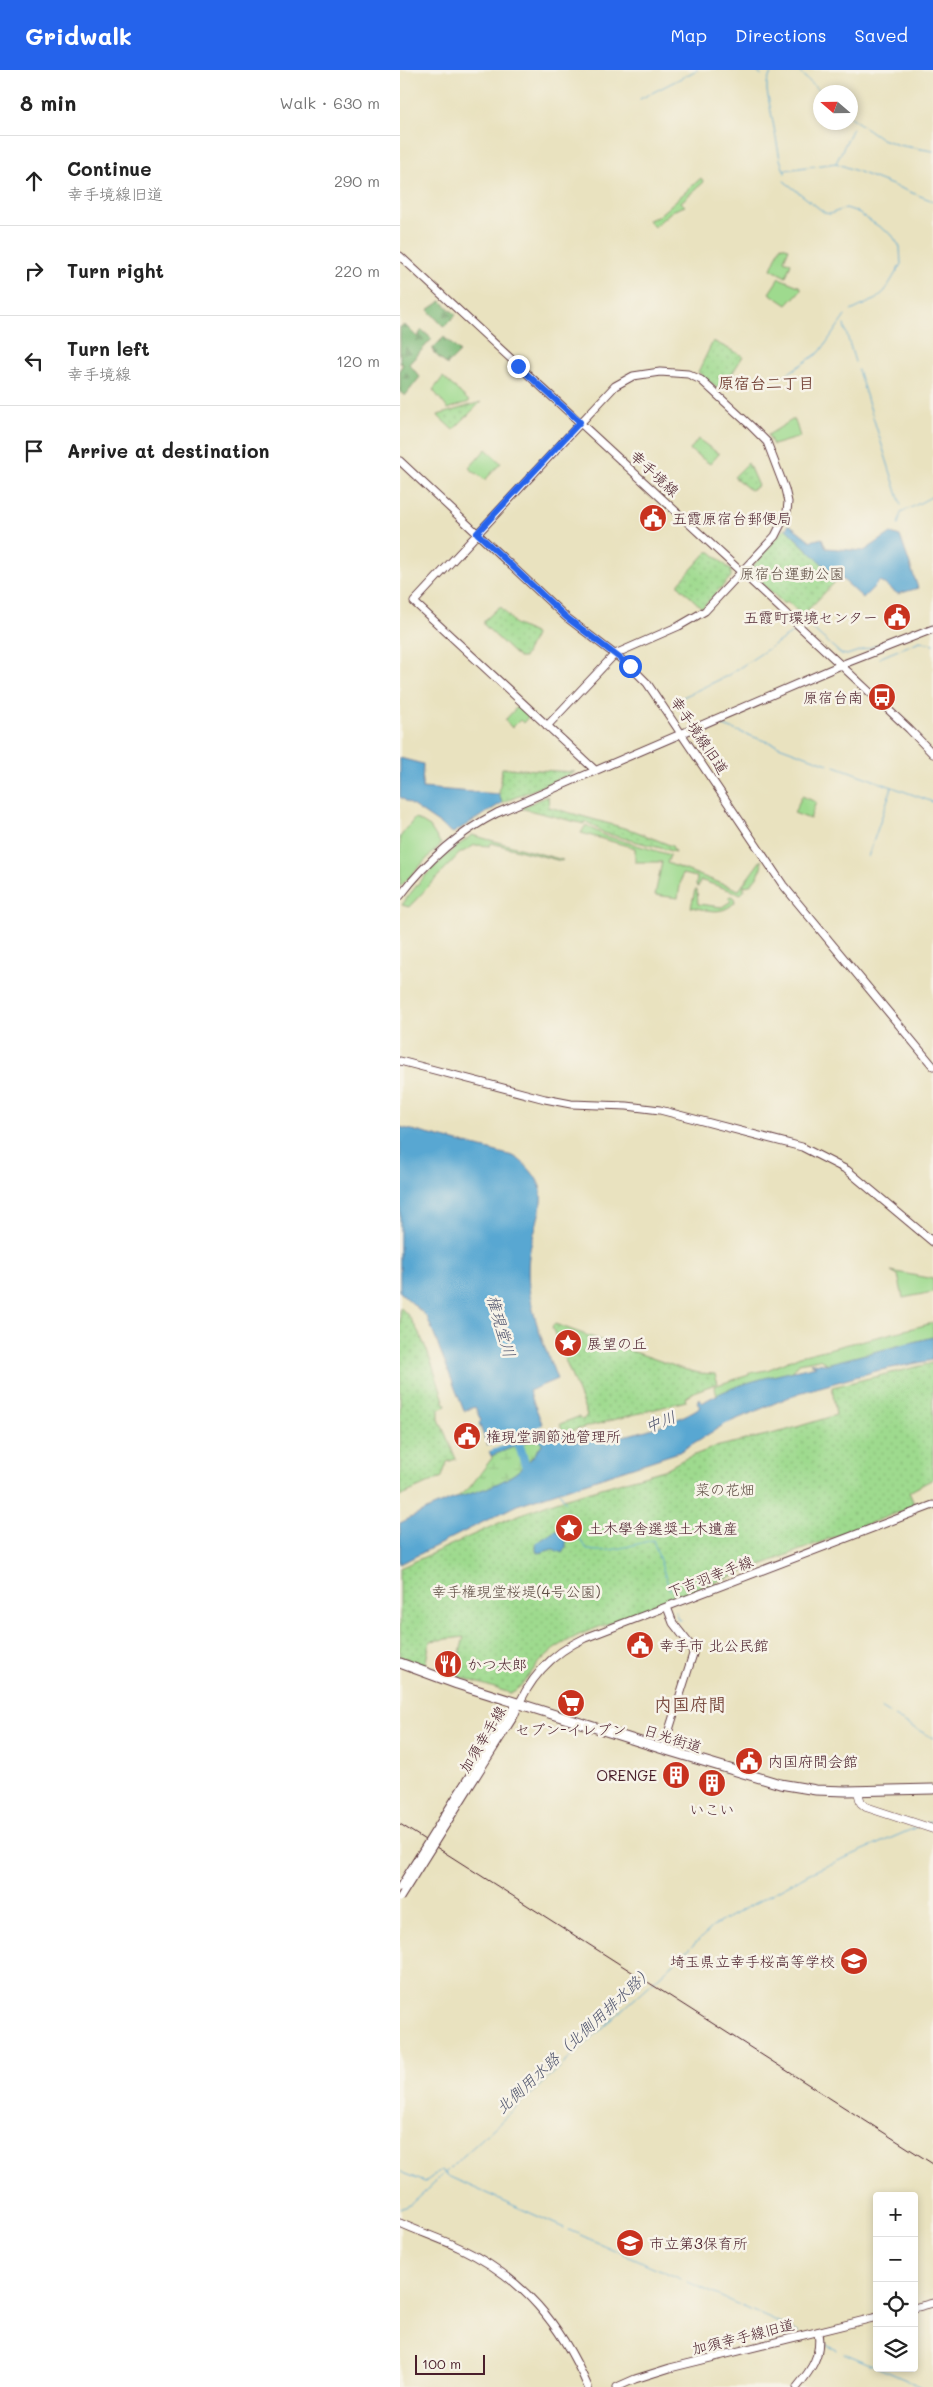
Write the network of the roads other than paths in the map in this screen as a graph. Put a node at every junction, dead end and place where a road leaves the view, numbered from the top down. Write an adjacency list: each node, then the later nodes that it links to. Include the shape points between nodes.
1 (400, 256): 2 (street, 幸手境線)
2 (580, 422): 4 (street); 5 (street, 幸手境線); 5 (street, via 615,386 639,374 688,374 720,396 767,442 788,502 778,533)
3 (400, 461): 4 (street, 幸手境線旧道)
4 (477, 533): 7 (street, 幸手境線旧道, via 566,617); 9 (street, via 414,602)
5 (741, 572): 7 (street, via 698,616); 8 (street, 幸手境線)
6 (933, 628): 8 (street)
7 (614, 654): 9 (street); 10 (street, 幸手境線旧道, via 648,683)
8 (841, 665): 10 (street); 11 (street, 幸手境線)
9 (547, 726): 12 (street)
10 (682, 732): 12 (street); 15 (street, 幸手境線旧道, via 782,885)
11 (933, 754)
12 (595, 770): 13 (street, via 479,822 436,856)
13 (400, 896)
14 (400, 1061): 16 (street, via 545,1099 571,1104 660,1110 802,1147 847,1170)
15 (933, 1066)
16 (933, 1242)
17 (933, 1505): 18 (street, 下吉羽幸手線)
18 (667, 1607): 20 (street, 下吉羽幸手線, via 585,1638 560,1652 540,1670); 21 (street, via 673,1623 691,1646 692,1654)
19 (400, 1663): 20 (highway, 日光街道)
20 (519, 1703): 21 (highway, 日光街道); 22 (street, 加須幸手線, via 514,1716)
21 (663, 1750): 24 (highway, 日光街道, via 793,1787)
22 (466, 1787): 26 (street, 加須幸手線, bridge); 27 (street, 加須幸手線, bridge)
23 (933, 1789): 24 (highway, 日光街道)
24 (858, 1792): 25 (main road, via 861,1803 866,1807)
25 (933, 1829)
26 (400, 1887)
27 (400, 1898)
28 (400, 2223): 33 (street, via 474,2255 518,2285 562,2335)
29 (933, 2303): 30 (street)
30 (918, 2307)
31 (873, 2318): 32 (street, 加須幸手線旧道)
32 (818, 2332): 34 (street, 加須幸手線旧道, via 670,2368); 35 (street, via 815,2363)
33 (588, 2387)
34 (617, 2387)
35 (797, 2387)

